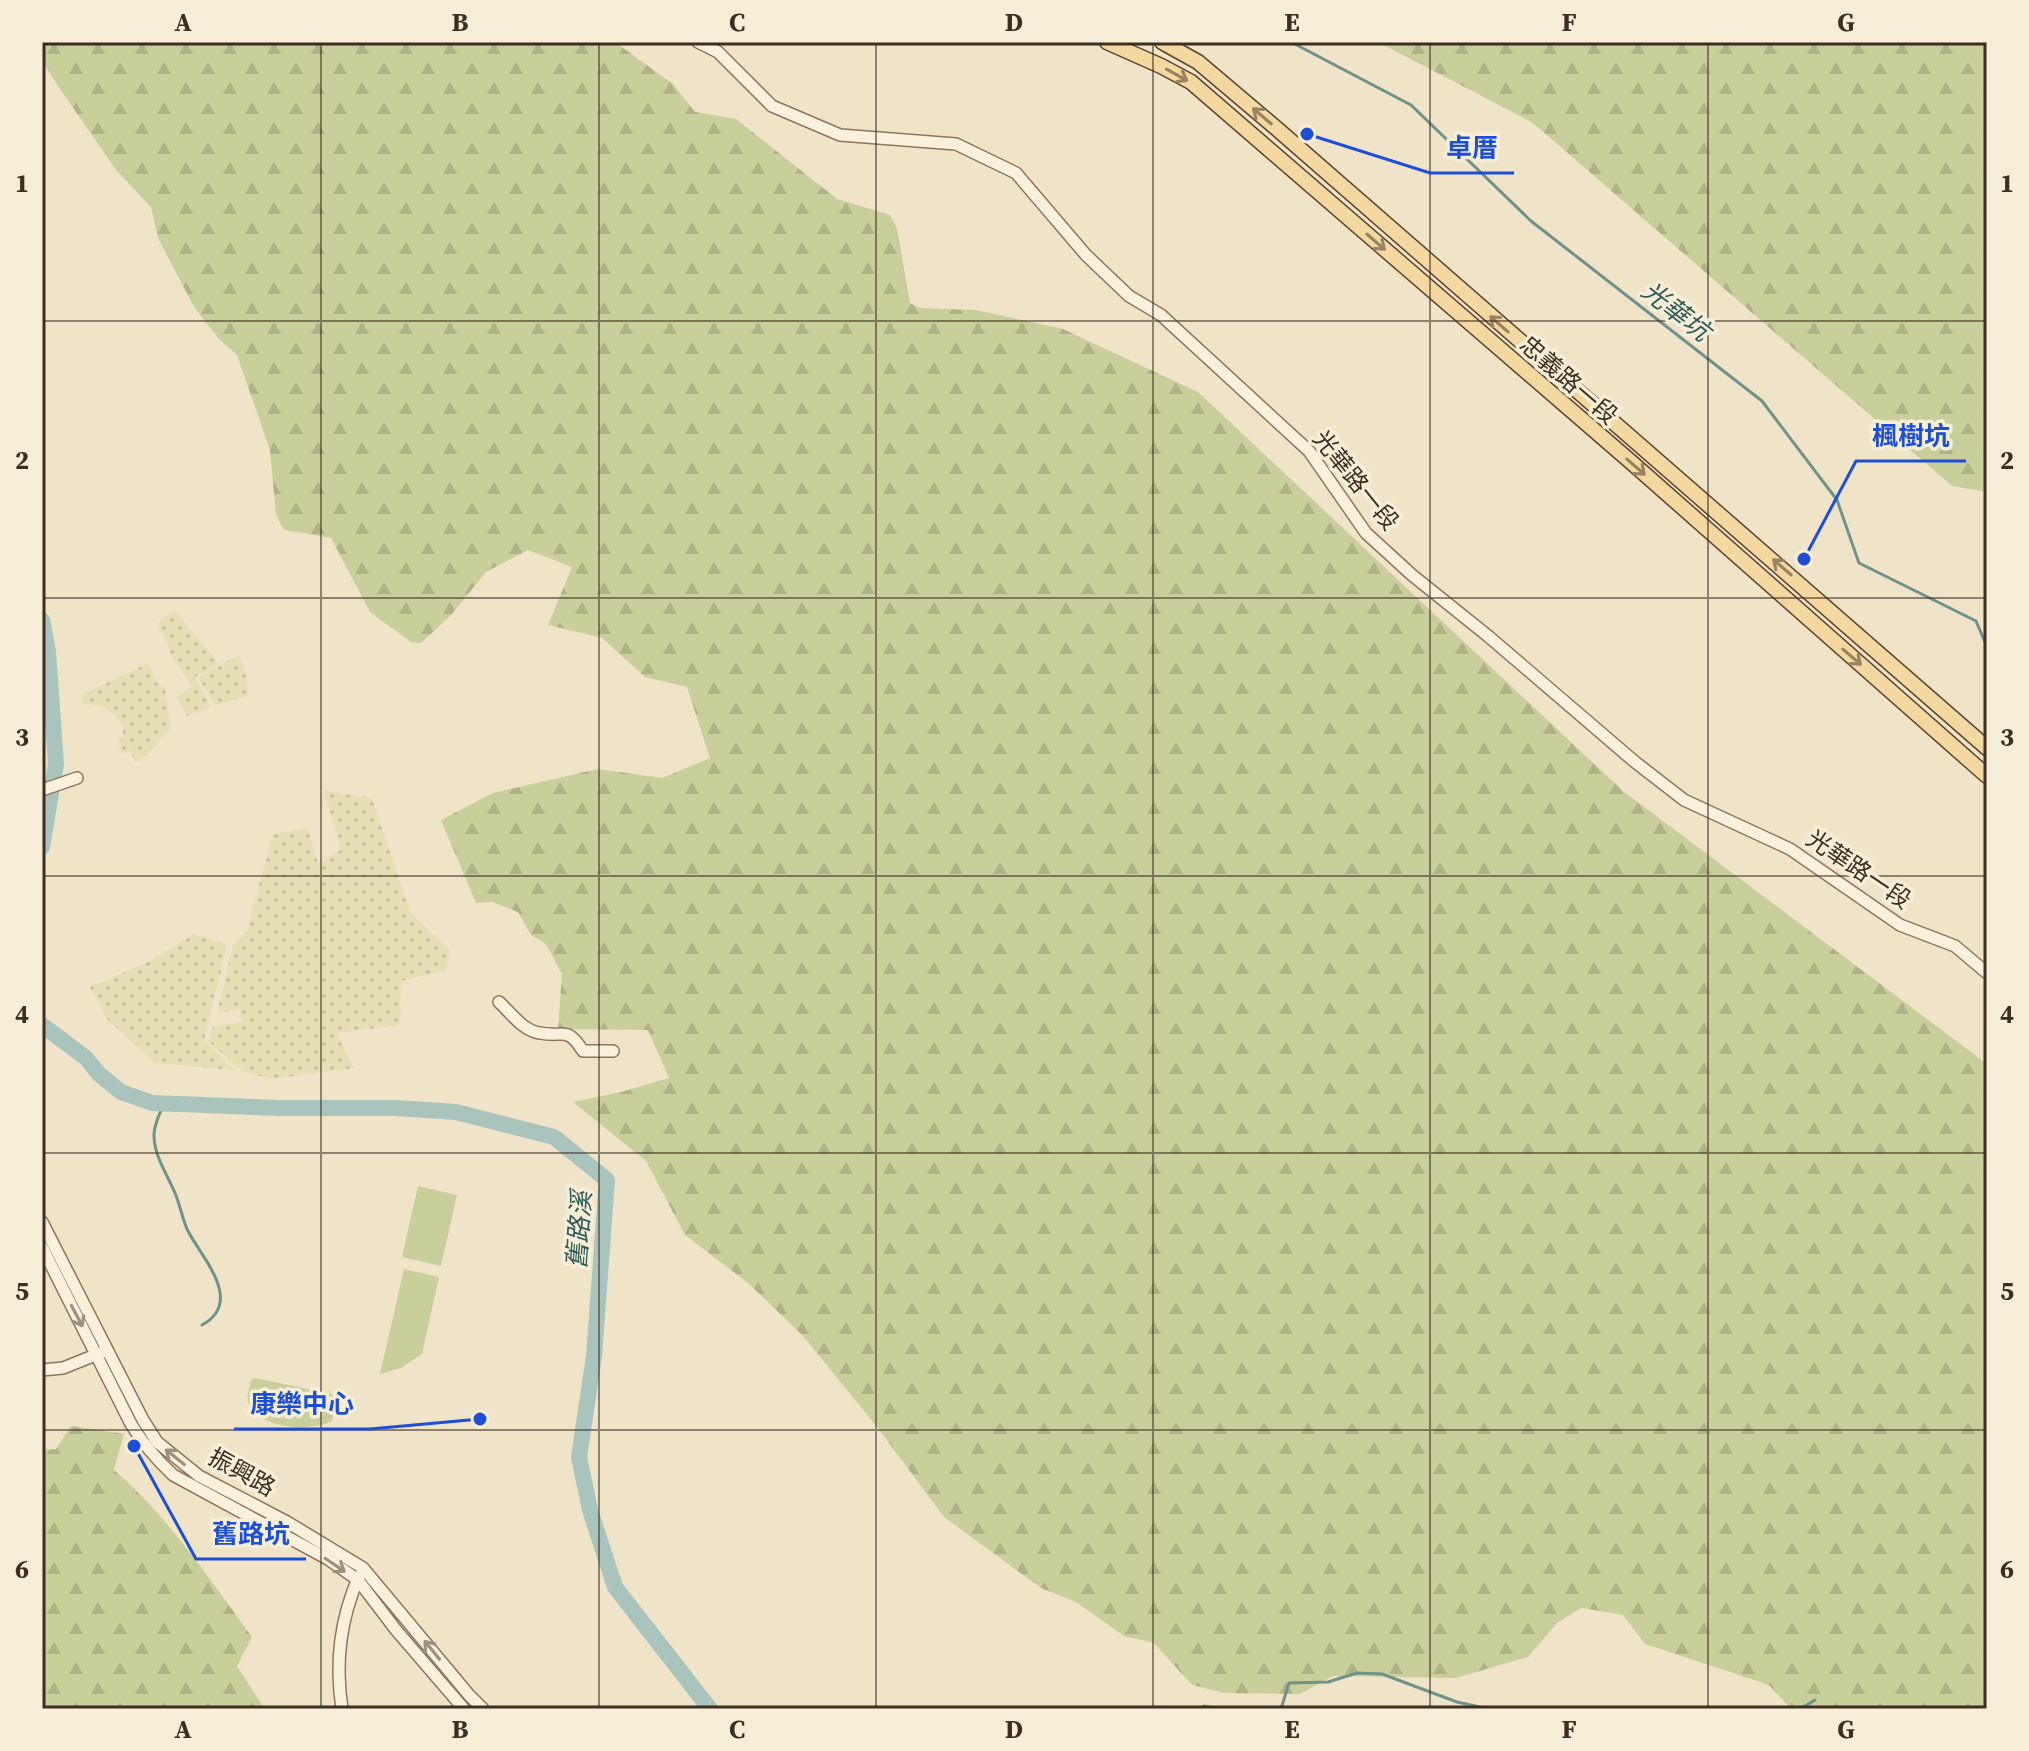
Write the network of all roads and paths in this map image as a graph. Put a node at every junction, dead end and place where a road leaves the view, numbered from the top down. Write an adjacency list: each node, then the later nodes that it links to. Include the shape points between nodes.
1 (698, 42): 12 (street, 光華路一段, via 718,52 772,106 840,135 956,144 1016,173 1129,296 1161,315 1309,451 1366,533 1635,762 1684,800 1790,849 1900,925 1955,946)
2 (1107, 42): 5 (main road, 忠義路一段, one-way to 5, via 1191,82)
3 (1162, 42): 4 (main road, 忠義路一段, one-way to 3, via 1198,62)
4 (1574, 382): 5 (main road); 6 (main road, 忠義路一段, one-way to 4)
5 (1555, 404): 7 (main road, 忠義路一段, one-way to 7)
6 (1840, 612): 7 (main road); 8 (main road, 忠義路一段)
7 (1819, 635): 9 (main road, 忠義路一段, one-way to 9)
8 (1987, 748)
9 (1987, 776)
10 (77, 778): 11 (street)
11 (42, 790)
12 (1987, 973)
13 (499, 1002): 14 (street, via 523,1026 539,1033 566,1032 583,1051)
14 (613, 1051)
15 (42, 1222): 17 (street, 振興路)
16 (42, 1247): 17 (street, 振興路, one-way to 17)
17 (102, 1352): 18 (street, via 63,1368); 19 (street, 振興路, one-way to 17, via 174,1458 157,1442); 20 (street, 振興路, one-way to 20, via 143,1444 173,1475)
18 (42, 1370)
19 (363, 1568): 20 (street); 23 (street, 振興路, one-way to 19)
20 (358, 1580): 21 (street, via 339,1646); 22 (street, 振興路)
21 (342, 1709)
22 (464, 1709)
23 (483, 1709)

